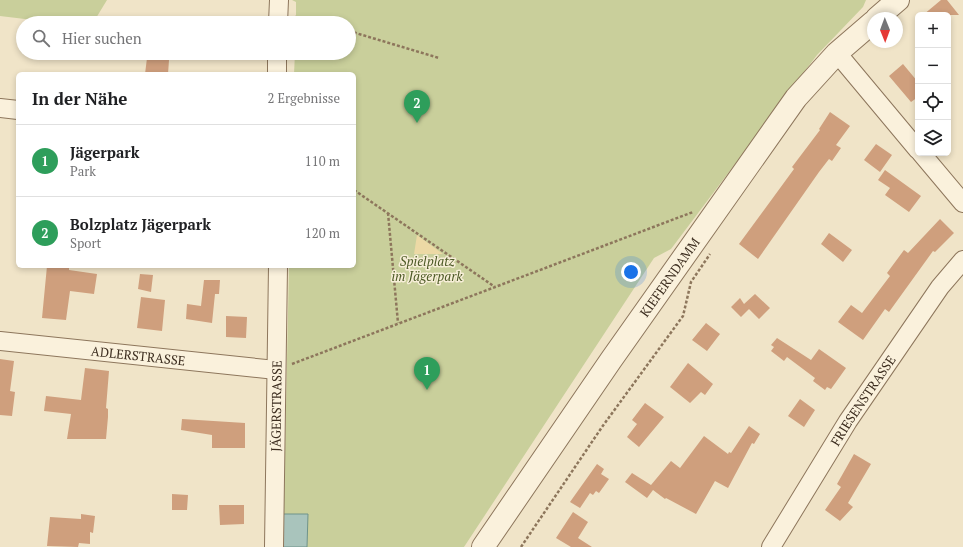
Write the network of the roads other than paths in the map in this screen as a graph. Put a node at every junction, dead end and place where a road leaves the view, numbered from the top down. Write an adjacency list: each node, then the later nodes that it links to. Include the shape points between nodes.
1 (898, 0): 2 (street)
2 (884, 12)
3 (867, 27): 4 (street, KIEFERNDAMM)
4 (837, 53): 9 (street); 17 (street, KIEFERNDAMM, via 796,98)
5 (277, 60): 6 (street)
6 (277, 72)
7 (0, 108): 8 (street)
8 (16, 110)
9 (915, 146)
10 (924, 156): 11 (street)
11 (963, 203)
12 (963, 260): 18 (street, FRIESENSTRASSE, via 940,287 848,421)
13 (278, 268): 15 (street, JÄGERSTRASSE)
14 (0, 341): 15 (street, ADLERSTRASSE)
15 (276, 370): 16 (street, JÄGERSTRASSE)
16 (274, 547)
17 (483, 547)
18 (771, 547)

